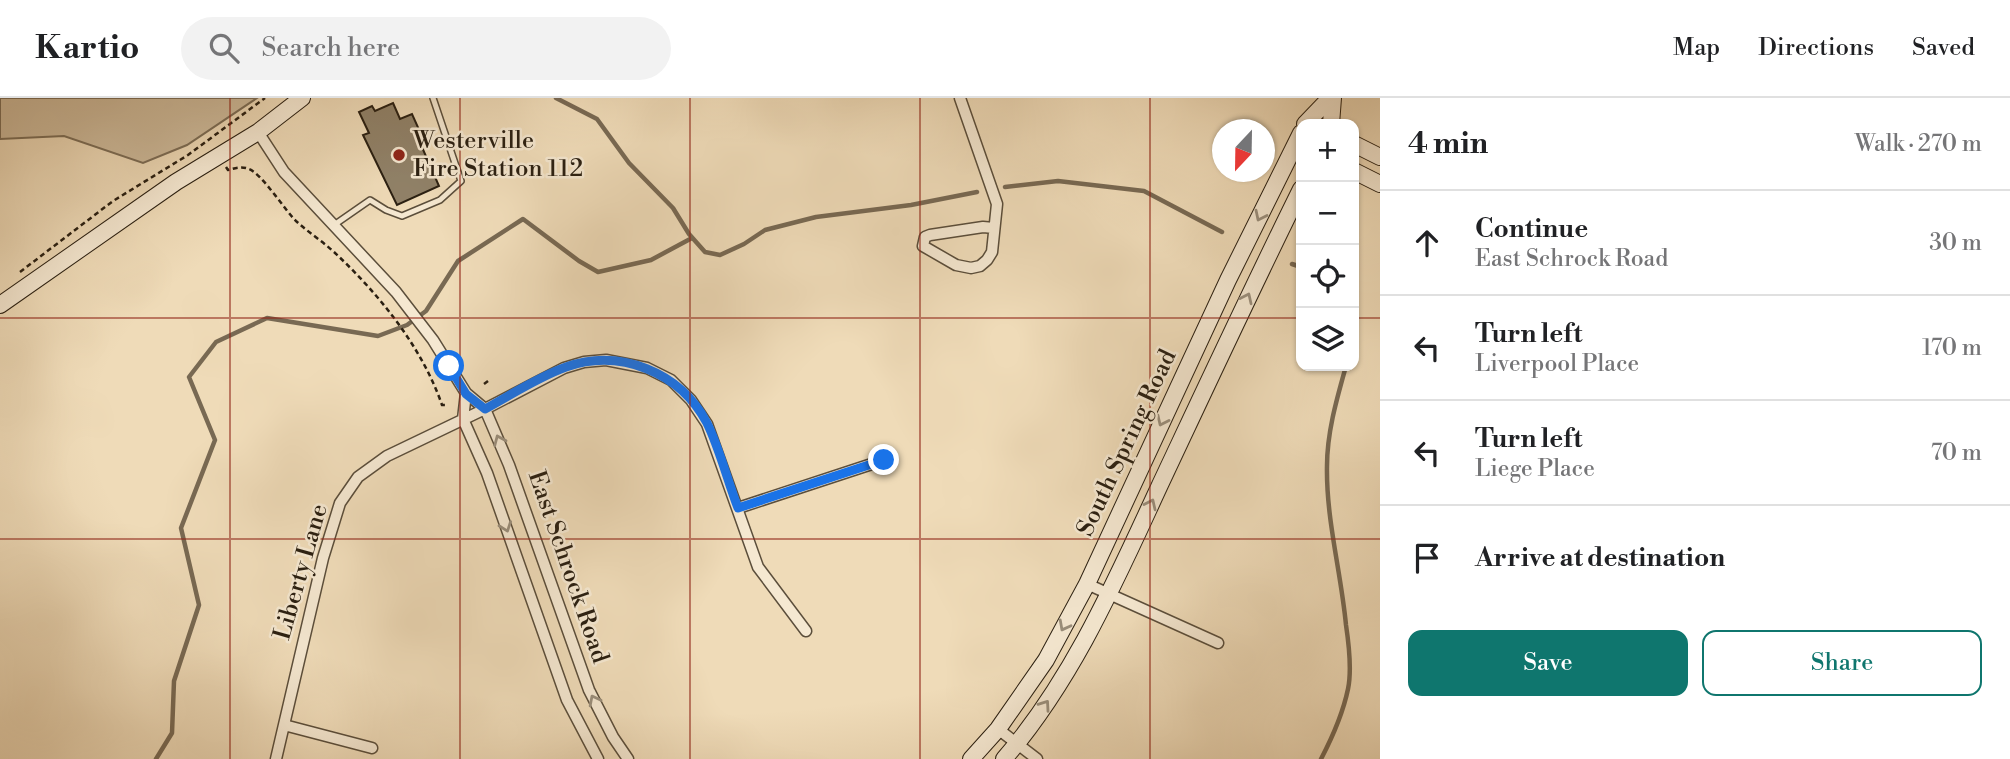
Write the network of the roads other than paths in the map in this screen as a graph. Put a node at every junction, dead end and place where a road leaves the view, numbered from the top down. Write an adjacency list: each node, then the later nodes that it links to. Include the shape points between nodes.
1 (302, 98): 7 (main road)
2 (433, 98): 14 (lane, via 461,181 440,200 402,216 370,200)
3 (960, 98): 15 (street, via 997,204)
4 (1332, 98): 5 (main road, South Spring Road); 6 (main road, South Spring Road)
5 (1315, 119)
6 (1331, 119)
7 (258, 132): 14 (street, East Schrock Road, via 284,172); 16 (main road)
8 (1359, 146): 10 (main road)
9 (1296, 148): 22 (main road, South Spring Road, one-way to 22, via 1228,280)
10 (1380, 157)
11 (1359, 174): 12 (main road)
12 (1380, 184)
13 (1296, 199): 23 (main road, South Spring Road, one-way to 13)
14 (334, 225): 17 (street, East Schrock Road, via 396,292)
15 (994, 228): 15 (street, via 992,253 980,266 956,265 923,246 930,234)
16 (2, 299)
17 (466, 394): 18 (street, East Schrock Road); 19 (street)
18 (485, 409): 19 (street, Liberty Lane); 21 (street, Liberty Lane, via 584,362 606,360 647,368 671,380 707,424); 32 (street, East Schrock Road, one-way to 18, via 589,690)
19 (463, 419): 26 (street, Liberty Lane, via 387,456 358,477 340,503); 31 (street, East Schrock Road, one-way to 31, via 487,473 567,700)
20 (884, 460): 21 (street)
21 (738, 508): 24 (street, Liberty Lane, via 758,567)
22 (1087, 583): 23 (street); 27 (main road, South Spring Road, one-way to 27, via 1046,660)
23 (1109, 595): 25 (street); 28 (main road, South Spring Road, one-way to 23, via 1068,673)
24 (806, 631)
25 (1218, 643)
26 (284, 726): 29 (street); 30 (street, Liberty Lane)
27 (998, 729): 28 (street); 33 (main road, South Spring Road)
28 (1017, 744): 34 (main road, South Spring Road); 35 (street)
29 (372, 748)
30 (276, 759)
31 (598, 759)
32 (628, 759)
33 (971, 759)
34 (1004, 759)
35 (1037, 759)

